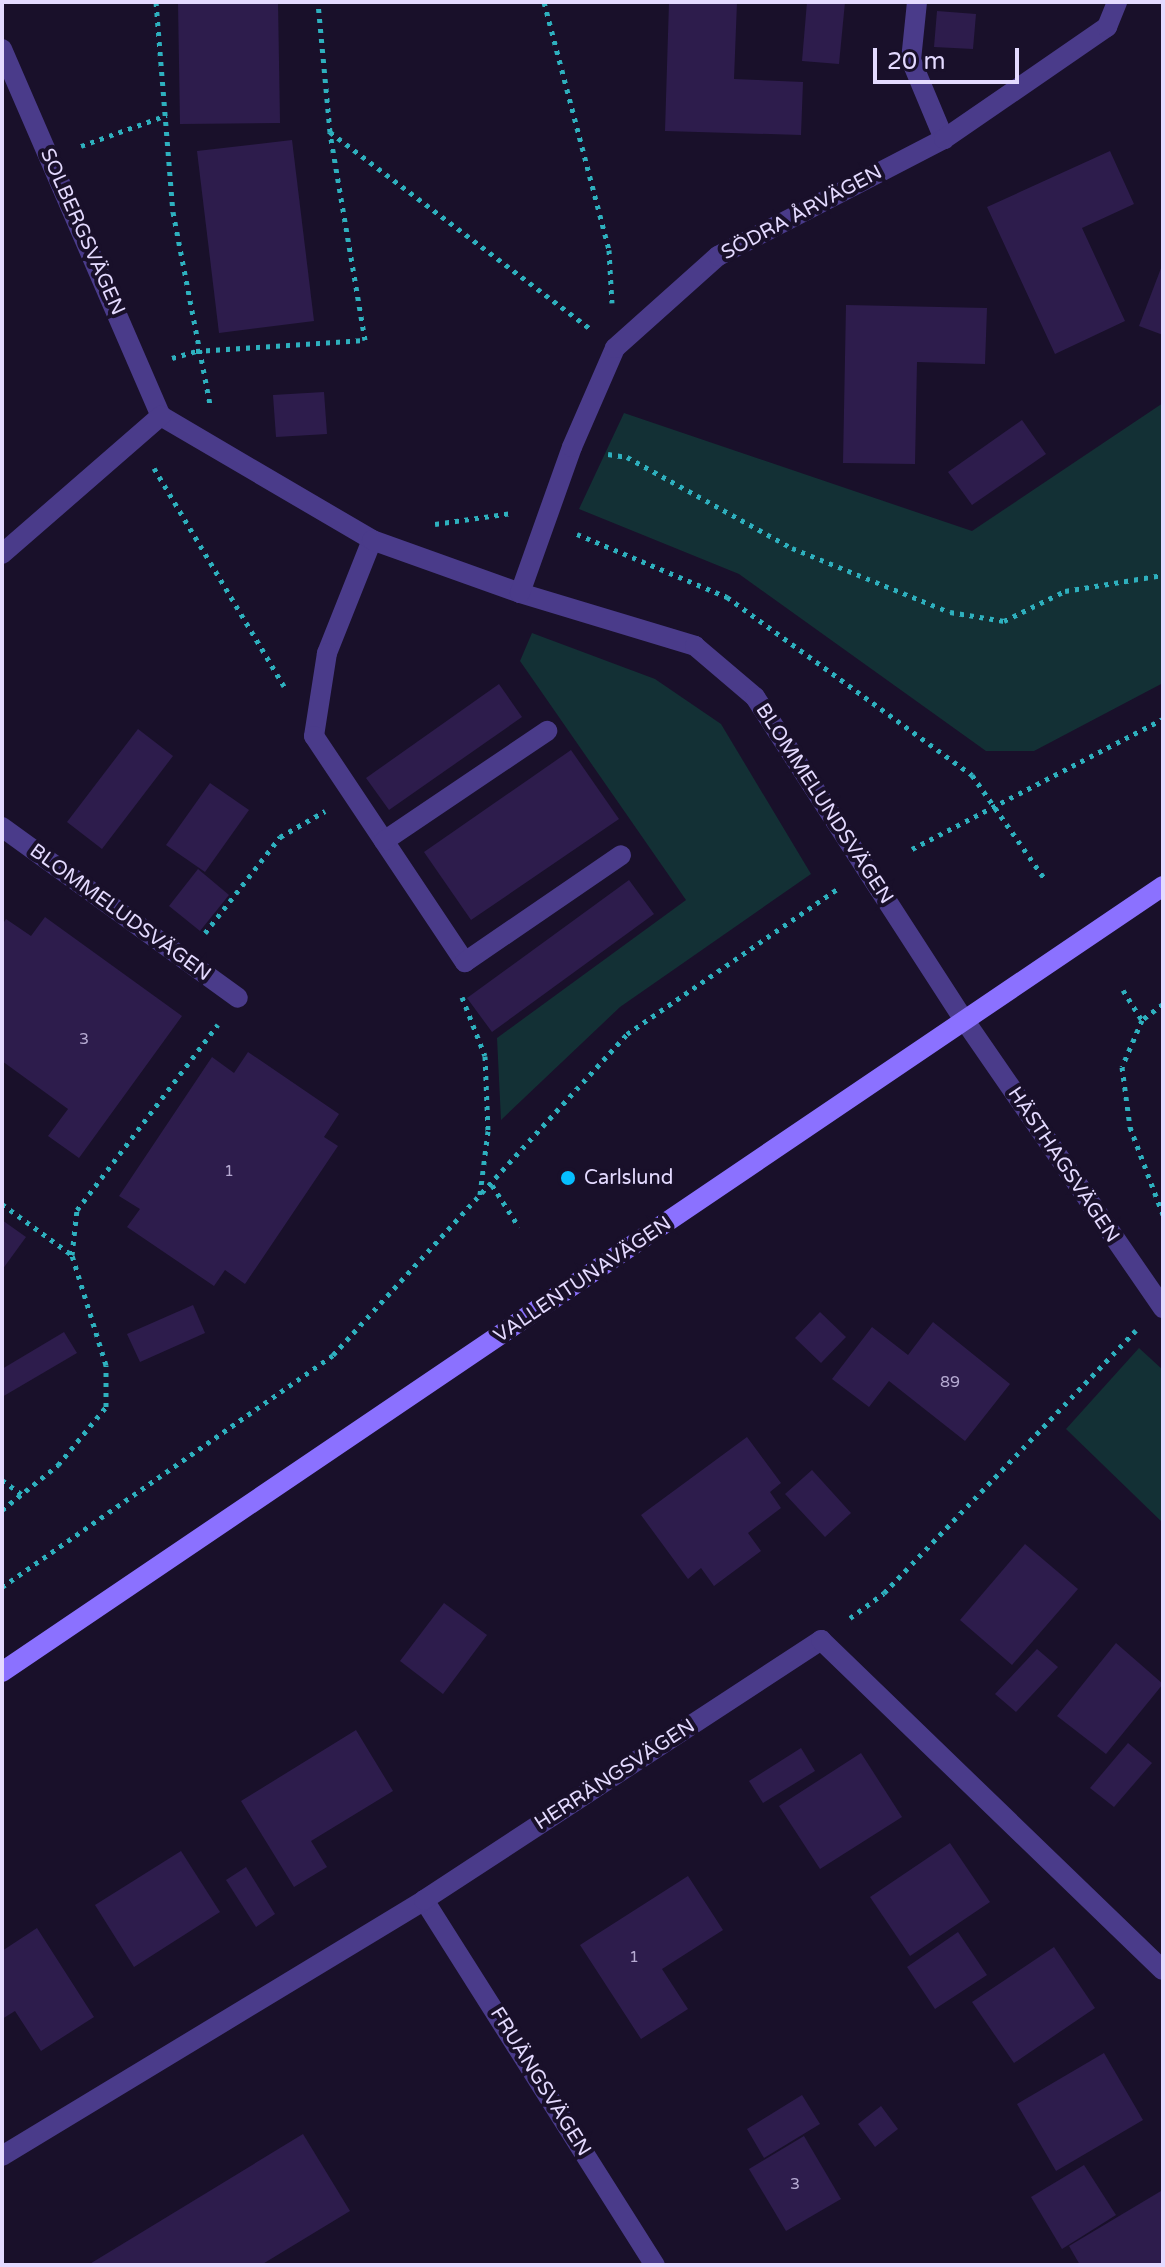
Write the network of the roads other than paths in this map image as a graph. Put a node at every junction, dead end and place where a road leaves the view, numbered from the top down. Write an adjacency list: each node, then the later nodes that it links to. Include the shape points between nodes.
1 (917, 2): 4 (street, via 911,60)
2 (1117, 2): 4 (street, SÖDRA ÅRVÄGEN, via 1107,27)
3 (2, 49): 5 (street, SOLBERGSVÄGEN)
4 (944, 139): 8 (street, SÖDRA ÅRVÄGEN, via 718,256 615,348 572,447)
5 (161, 416): 6 (street, BLOMMELUNDSVÄGEN); 7 (street)
6 (372, 540): 8 (street, BLOMMELUNDSVÄGEN); 11 (street, via 327,653 314,736)
7 (2, 554)
8 (520, 593): 15 (street, BLOMMELUNDSVÄGEN, via 695,646 755,697)
9 (547, 731): 11 (street)
10 (2, 827): 14 (street, BLOMMELUDSVÄGEN)
11 (384, 841): 12 (street, via 465,962)
12 (621, 855)
13 (1163, 886): 15 (main road, VALLENTUNAVÄGEN)
14 (238, 998)
15 (965, 1021): 16 (street, HÄSTHAGSVÄGEN); 17 (main road, VALLENTUNAVÄGEN)
16 (1161, 1307)
17 (2, 1672)
18 (424, 1900): 19 (street, HERRÄNGSVÄGEN, via 821,1640); 20 (street, HERRÄNGSVÄGEN); 21 (street, FRUÄNGSVÄGEN)
19 (1163, 1970)
20 (2, 2156)
21 (655, 2265)

